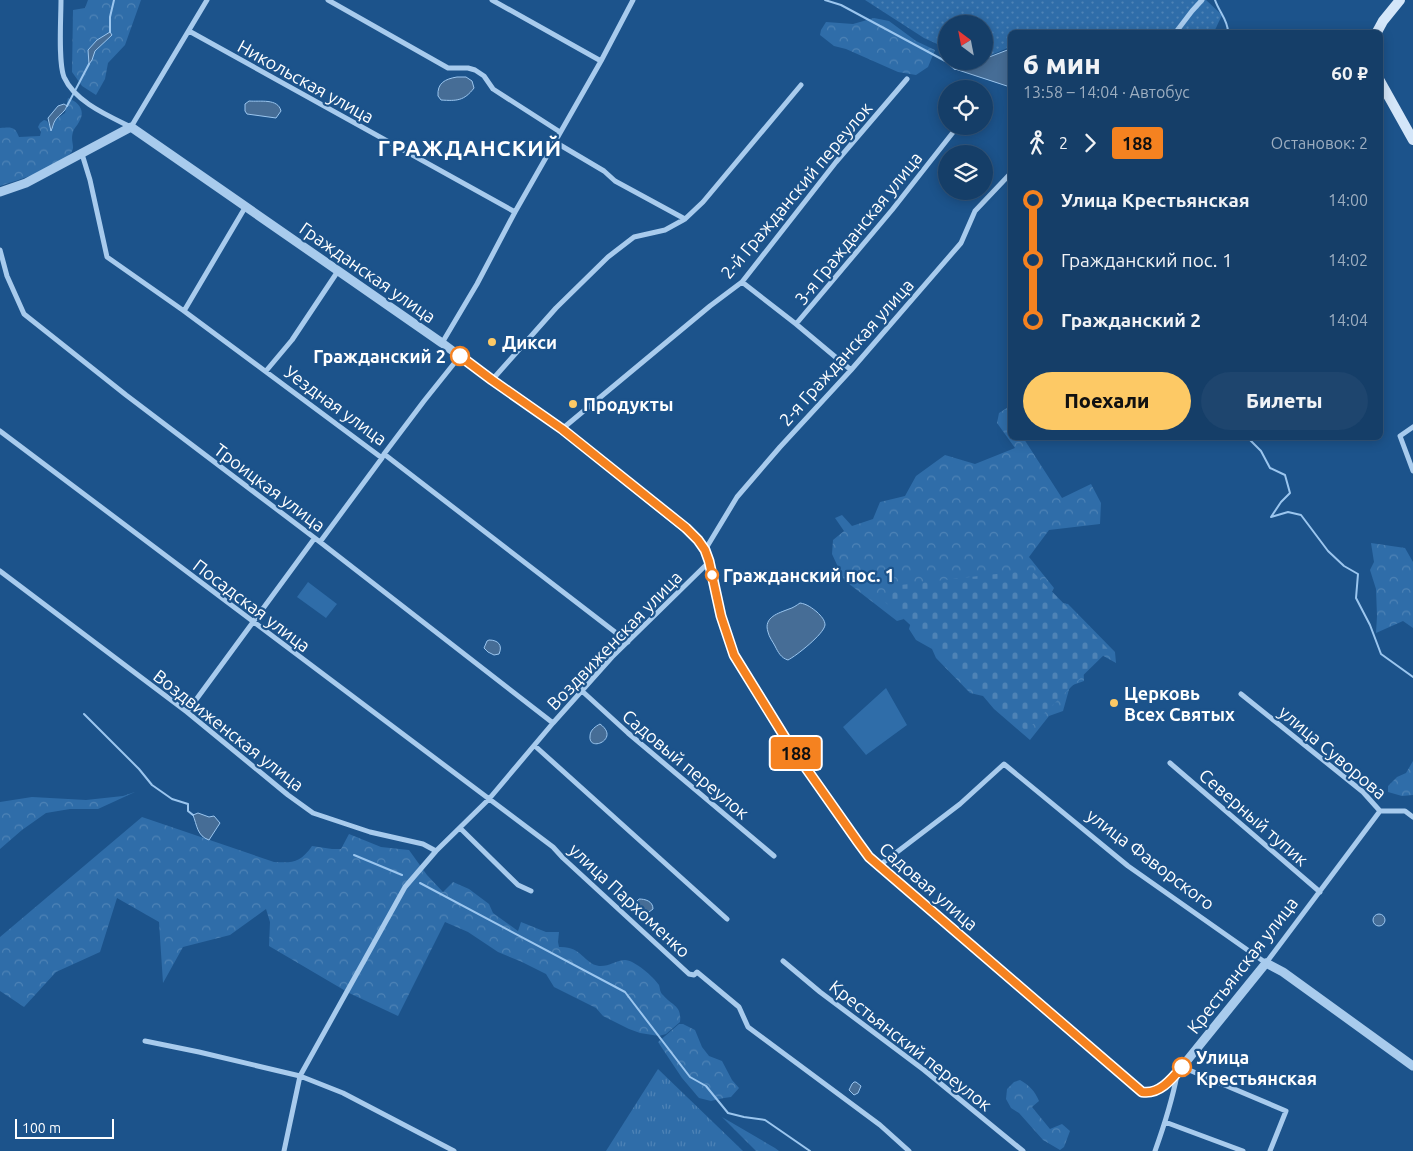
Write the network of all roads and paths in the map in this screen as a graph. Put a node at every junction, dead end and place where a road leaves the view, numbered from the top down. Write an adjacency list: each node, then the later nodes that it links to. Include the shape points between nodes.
1 (61, 0): 15 (street, via 64,77 74,92 90,106)
2 (207, 0): 10 (street)
3 (328, 0): 16 (street, via 448,68 475,70 493,89)
4 (492, 0): 11 (street)
5 (633, 0): 11 (street)
6 (1202, 0): 8 (street)
7 (1400, 0): 9 (main road)
8 (1178, 30)
9 (1378, 30)
10 (189, 31): 15 (street); 24 (street, Никольская улица)
11 (601, 61): 16 (street)
12 (907, 79): 28 (street, 2-й Гражданский переулок, via 836,162)
13 (801, 85): 25 (street)
14 (1383, 86): 18 (main road)
15 (131, 127): 20 (street); 23 (street, Гражданская улица)
16 (560, 132): 19 (street)
17 (951, 135): 30 (street, 3-я Гражданская улица)
18 (1413, 140)
19 (555, 142): 24 (street); 25 (street, via 604,171 615,182)
20 (82, 154): 22 (street, via 26,183); 29 (street, Уездная улица, via 107,257)
21 (1008, 176): 33 (street, 2-я Гражданская улица, via 975,211 961,243)
22 (0, 192)
23 (246, 206): 27 (street, Гражданская улица); 29 (street)
24 (515, 212): 31 (street)
25 (685, 219): 35 (street, via 665,230 634,237 608,257 556,308)
26 (0, 250): 41 (street, Троицкая улица, via 7,276 24,314)
27 (338, 271): 31 (street, Гражданская улица); 34 (street, via 292,340)
28 (742, 282): 30 (street); 37 (street, 2-й Гражданский переулок)
29 (184, 310): 34 (street, Уездная улица)
30 (796, 324): 33 (street)
31 (442, 342): 32 (street, Гражданская улица)
32 (460, 356): 35 (street, Гражданская улица); 39 (street)
33 (851, 370): 44 (street, 2-я Гражданская улица, via 737,497)
34 (266, 371): 39 (street, Уездная улица)
35 (492, 380): 37 (street, Гражданская улица)
36 (1413, 427): 40 (street, via 1400,436)
37 (562, 429): 42 (street, Гражданская улица)
38 (0, 431): 47 (street, Посадская улица)
39 (383, 456): 43 (street); 48 (street, Уездная улица)
40 (1413, 471)
41 (314, 539): 43 (street, Троицкая улица); 47 (street)
42 (698, 540): 44 (street, Садовая улица)
43 (320, 542): 52 (street, Троицкая улица)
44 (705, 550): 45 (street, Садовая улица)
45 (709, 561): 48 (street, Воздвиженская улица); 61 (street, Садовая улица, via 721,616 734,655 789,744 869,857)
46 (0, 571): 51 (street, Воздвиженская улица)
47 (252, 622): 51 (street); 55 (street, Посадская улица)
48 (628, 642): 49 (street, Воздвиженская улица)
49 (582, 691): 52 (street, Воздвиженская улица); 60 (street, Садовый переулок)
50 (1241, 694): 56 (street, улица Суворова, via 1363,792)
51 (187, 712): 59 (street, Воздвиженская улица, via 313,813)
52 (553, 723): 53 (street, Воздвиженская улица)
53 (535, 746): 55 (street, Воздвиженская улица); 64 (street)
54 (1170, 763): 63 (street, Северный тупик)
55 (489, 799): 58 (street, Воздвиженская улица); 74 (street, улица Пархоменко, via 552,847 689,974 698,972 739,1008 748,1028 880,1125)
56 (1380, 810): 57 (street, улица Суворова, via 1404,812); 63 (street, Крестьянская улица)
57 (1413, 817)
58 (460, 828): 59 (street, Воздвиженская улица); 62 (street, via 518,885)
59 (436, 850): 70 (street, via 405,887)
60 (774, 856)
61 (880, 865): 66 (street, улица Фаворского, via 960,804 1004,764 1128,866); 69 (street, Садовая улица, via 1142,1092 1149,1093 1165,1086)
62 (530, 890)
63 (1320, 892): 66 (street, Крестьянская улица)
64 (727, 919)
65 (783, 961): 75 (street, Крестьянский переулок)
66 (1266, 963): 68 (street, улица Фаворского); 69 (street, Крестьянская улица)
67 (145, 1041): 70 (street)
68 (1413, 1066)
69 (1180, 1070): 71 (street, Крестьянская улица); 78 (street, via 1286,1111)
70 (300, 1076): 72 (street); 73 (street, via 343,1093)
71 (1166, 1122): 76 (street, Крестьянская улица); 77 (street)
72 (284, 1151)
73 (454, 1151)
74 (909, 1151)
75 (1023, 1151)
76 (1155, 1151)
77 (1243, 1151)
78 (1270, 1151)

